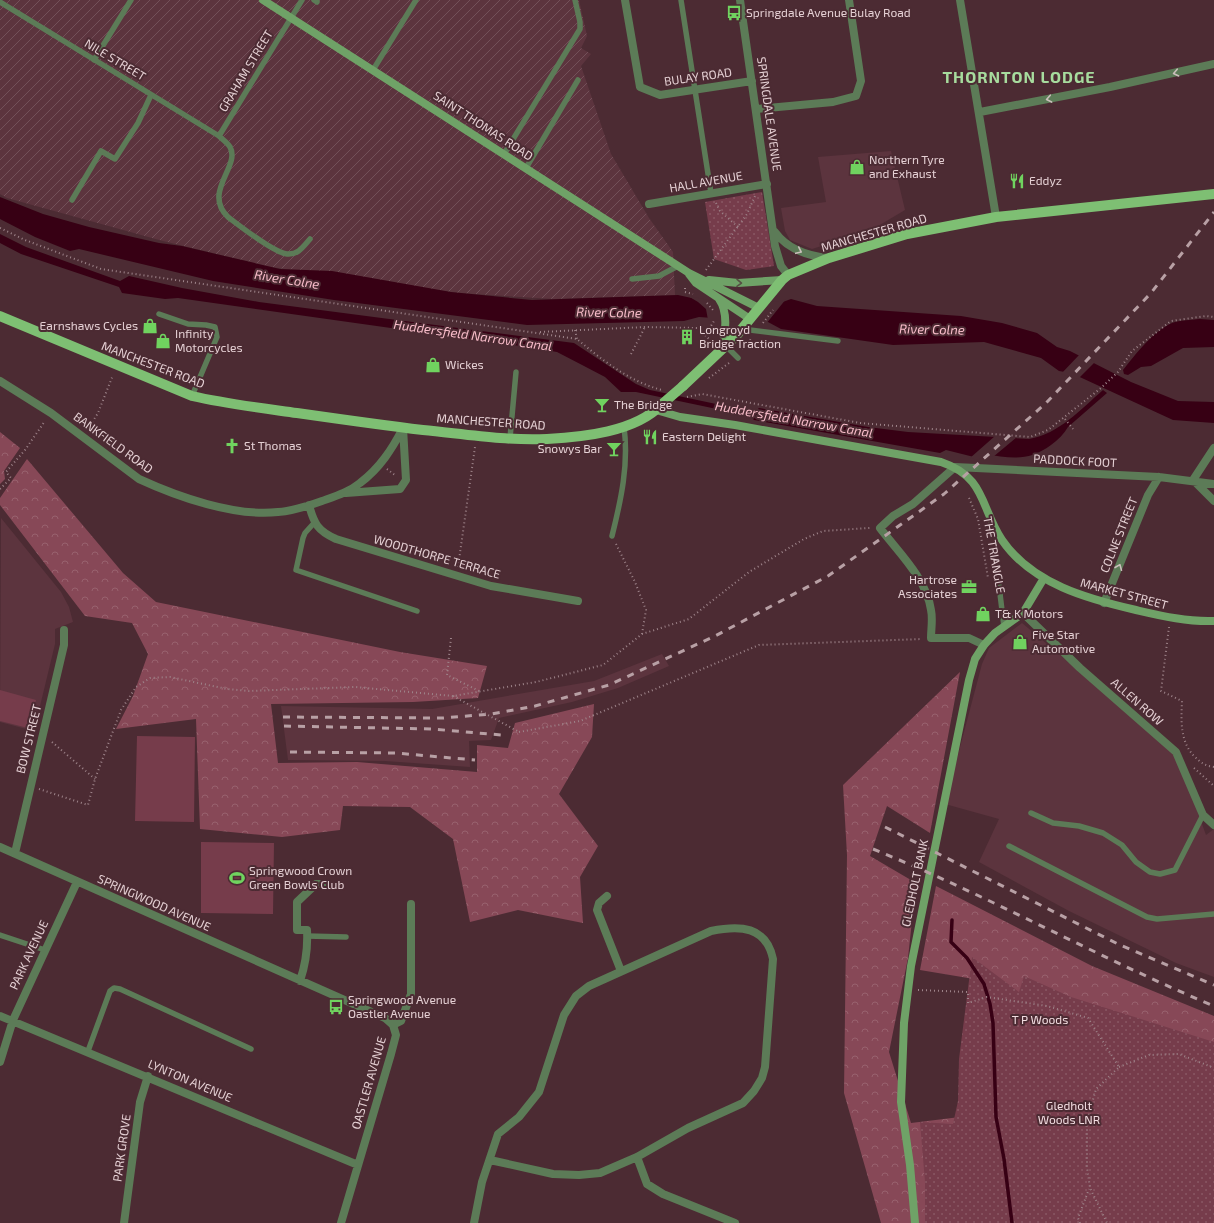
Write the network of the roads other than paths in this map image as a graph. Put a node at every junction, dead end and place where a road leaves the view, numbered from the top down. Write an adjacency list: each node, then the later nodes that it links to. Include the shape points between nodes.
1 (131, 0): 13 (lane)
2 (263, 0): 12 (street, SAINT THOMAS ROAD)
3 (302, 0): 12 (lane, GRAHAM STREET)
4 (416, 0): 15 (lane)
5 (575, 0): 23 (lane, via 580,28)
6 (625, 0): 18 (street, BULAY ROAD, via 640,87 660,95)
7 (681, 0): 18 (lane)
8 (740, 0): 17 (street, SPRINGDALE AVENUE)
9 (849, 0): 20 (street, via 861,81 856,96 833,102)
10 (962, 0): 21 (street)
11 (0, 2): 13 (lane, NILE STREET)
12 (291, 18): 15 (street, SAINT THOMAS ROAD); 22 (lane, GRAHAM STREET)
13 (94, 60): 19 (lane, NILE STREET)
14 (1214, 64): 21 (street, one-way to 21)
15 (373, 70): 23 (street, SAINT THOMAS ROAD)
16 (578, 80): 24 (lane)
17 (752, 81): 18 (street, BULAY ROAD); 20 (street, SPRINGDALE AVENUE)
18 (695, 89): 26 (lane)
19 (151, 95): 22 (lane, NILE STREET); 28 (lane, via 138,122 115,158 101,152)
20 (757, 109): 25 (street, SPRINGDALE AVENUE)
21 (980, 112): 30 (street)
22 (219, 136): 32 (lane, via 230,147 232,155 220,189 219,202 222,212 275,250 286,254 301,250)
23 (504, 154): 24 (street, SAINT THOMAS ROAD)
24 (526, 168): 34 (street, SAINT THOMAS ROAD)
25 (767, 184): 26 (street, HALL AVENUE); 31 (street, SPRINGDALE AVENUE)
26 (711, 193): 29 (street, HALL AVENUE)
27 (1214, 194): 30 (main road, MANCHESTER ROAD)
28 (72, 200)
29 (649, 204)
30 (996, 217): 33 (main road, MANCHESTER ROAD, via 907,234)
31 (775, 232): 33 (street, one-way to 33, via 782,242 794,249 807,255); 37 (street, SPRINGDALE AVENUE, via 775,246)
32 (310, 239)
33 (829, 258): 37 (main road, MANCHESTER ROAD)
34 (678, 266): 35 (street, SAINT THOMAS ROAD); 38 (lane, via 659,276)
35 (689, 273): 36 (street, SAINT THOMAS ROAD); 39 (street, SAINT THOMAS ROAD, via 696,283)
36 (700, 278): 37 (street, one-way to 37, via 738,284); 40 (street, SAINT THOMAS ROAD)
37 (785, 278): 40 (main road, MANCHESTER ROAD)
38 (632, 279)
39 (717, 296): 43 (street, SAINT THOMAS ROAD); 45 (street, via 722,304 725,324)
40 (759, 308): 43 (main road, MANCHESTER ROAD)
41 (159, 314): 49 (lane, via 188,324 215,327 217,337)
42 (0, 316): 49 (main road, MANCHESTER ROAD)
43 (746, 324): 44 (lane); 45 (main road, MANCHESTER ROAD)
44 (838, 341)
45 (723, 349): 46 (lane); 50 (main road, MANCHESTER ROAD, bridge)
46 (738, 358)
47 (516, 372): 53 (lane)
48 (0, 381): 61 (street, BANKFIELD ROAD, via 51,413 139,479 224,508 278,512)
49 (192, 396): 52 (main road, MANCHESTER ROAD, via 224,403)
50 (658, 408): 51 (main road, MANCHESTER ROAD); 55 (street, via 680,418 734,425 941,462)
51 (624, 427): 53 (main road, MANCHESTER ROAD, via 572,438); 63 (lane, via 626,470)
52 (403, 428): 53 (main road, MANCHESTER ROAD); 59 (street, BANKFIELD ROAD, via 381,463 360,484); 59 (street, via 406,480 400,489)
53 (510, 438)
54 (1214, 448): 57 (street)
55 (956, 467): 56 (street, PADDOCK FOOT); 65 (street, MARKET STREET, via 970,478 981,494 1002,540 1018,559); 73 (street, via 880,528 926,591 931,610 931,638 970,638)
56 (1159, 477): 57 (street, PADDOCK FOOT); 67 (street, COLNE STREET, one-way to 56, via 1148,496)
57 (1193, 480): 58 (street, PADDOCK FOOT); 60 (street)
58 (1214, 484)
59 (344, 493): 61 (street, BANKFIELD ROAD)
60 (1214, 501)
61 (309, 505): 62 (street)
62 (314, 523): 66 (street, WOODTHORPE TERRACE, via 336,540 457,577 506,589); 68 (lane, via 302,538 296,570)
63 (612, 536)
64 (998, 577): 71 (lane, THE TRIANGLE)
65 (1044, 578): 67 (street, MARKET STREET, via 1073,593); 69 (street, GLEDHOLT BANK)
66 (578, 601)
67 (1104, 603): 70 (street, MARKET STREET, via 1170,618)
68 (417, 610)
69 (1023, 613): 71 (street, GLEDHOLT BANK); 75 (street, ALLEN ROW, via 1080,668 1176,752)
70 (1214, 621)
71 (1004, 627): 73 (street, GLEDHOLT BANK)
72 (64, 630): 79 (street, BOW STREET, via 64,645)
73 (984, 645): 105 (street, GLEDHOLT BANK, via 969,680 911,966 904,1022 901,1102)
74 (1031, 813): 75 (lane, via 1053,823 1080,826 1103,833 1122,845 1136,862 1150,872 1160,874 1174,870)
75 (1203, 815): 76 (street, ALLEN ROW)
76 (1214, 825)
77 (0, 846): 79 (street, SPRINGWOOD AVENUE)
78 (1009, 846): 84 (lane, via 1147,917 1158,919)
79 (15, 853): 80 (street, SPRINGWOOD AVENUE)
80 (77, 882): 88 (street, PARK AVENUE); 90 (street, SPRINGWOOD AVENUE)
81 (326, 884): 86 (street, via 316,884 297,902 297,930 307,930)
82 (607, 896): 89 (street, via 599,903 597,910)
83 (411, 904): 93 (street, OASTLER AVENUE, via 411,994 401,1021)
84 (1214, 914)
85 (0, 934): 88 (lane)
86 (307, 936): 87 (lane); 90 (street, via 306,964)
87 (346, 936)
88 (45, 950): 92 (street, PARK AVENUE)
89 (621, 971): 98 (street, via 711,931 731,927 744,928 763,938 770,946 773,959 765,1067 754,1091 743,1103 688,1128); 99 (street, via 589,986 576,996 564,1015 539,1092 519,1117 498,1134)
90 (300, 981): 93 (street, SPRINGWOOD AVENUE, via 385,1018)
91 (0, 1016): 92 (street, LYNTON AVENUE)
92 (13, 1020): 95 (street, LYNTON AVENUE); 96 (street, PARK AVENUE)
93 (393, 1025): 100 (street, OASTLER AVENUE, via 396,1035)
94 (252, 1049): 95 (lane, via 114,988 110,991)
95 (88, 1051): 97 (street, LYNTON AVENUE)
96 (0, 1062)
97 (148, 1076): 100 (street, LYNTON AVENUE); 101 (street, PARK GROVE, via 140,1102)
98 (637, 1157): 99 (street, via 600,1173 579,1175 553,1174); 104 (street, via 647,1184 663,1194)
99 (490, 1160): 103 (street, via 482,1182)
100 (358, 1165): 102 (street, OASTLER AVENUE)
101 (124, 1223)
102 (340, 1223)
103 (474, 1223)
104 (735, 1223)
105 (915, 1223)

